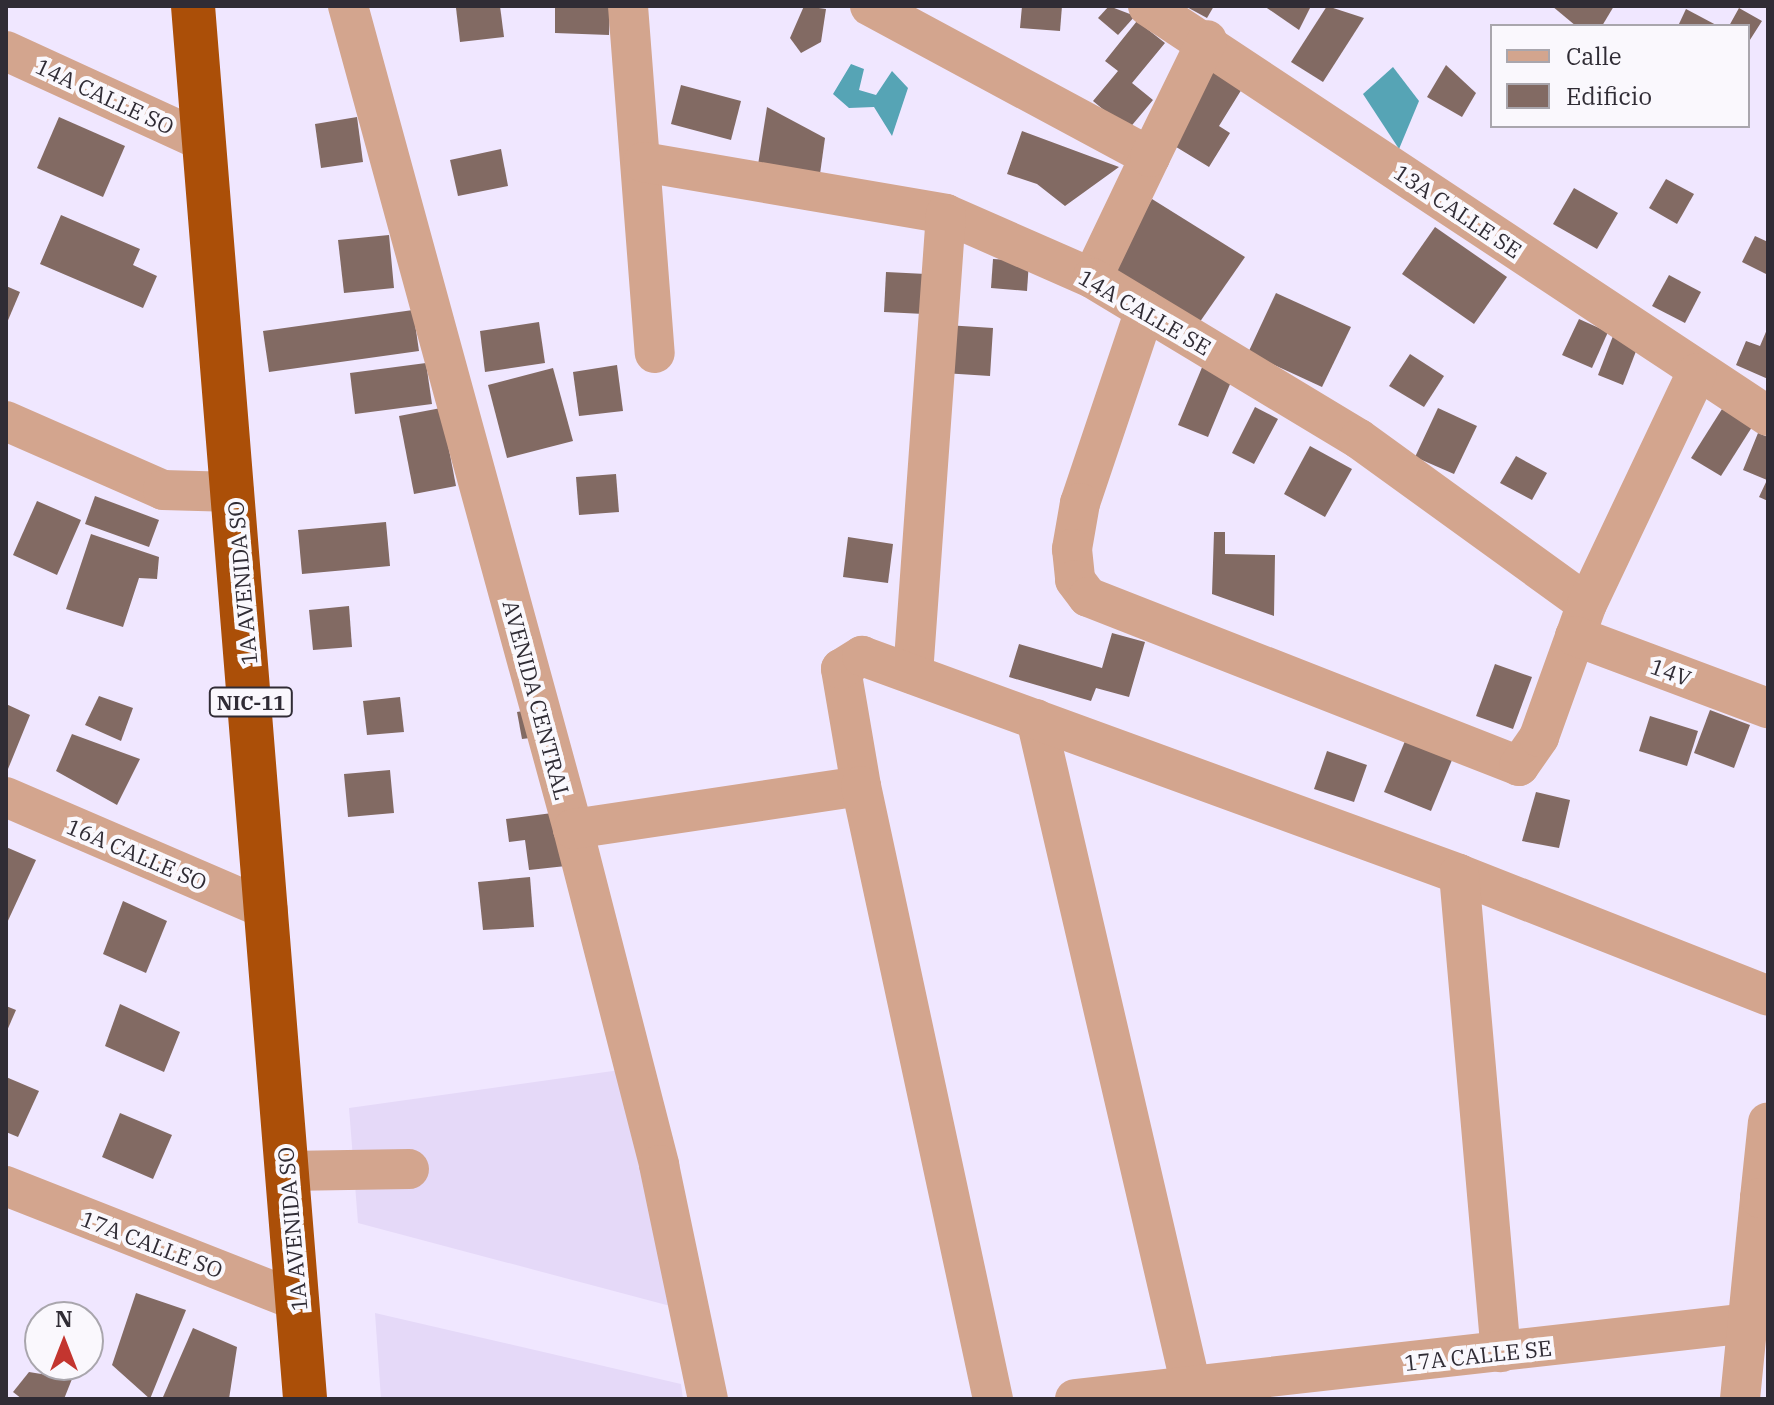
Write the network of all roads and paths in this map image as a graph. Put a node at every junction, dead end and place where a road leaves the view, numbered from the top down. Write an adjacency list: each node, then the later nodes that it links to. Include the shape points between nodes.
1 (193, 6): 8 (highway, 1A AVENIDA SO / NIC-11)
2 (348, 6): 25 (street, AVENIDA CENTRAL)
3 (628, 6): 10 (street)
4 (870, 6): 9 (street)
5 (1148, 6): 6 (street, 13A CALLE SE)
6 (1207, 40): 9 (street); 15 (street, 13A CALLE SE)
7 (6, 51): 8 (street, 14A CALLE SO)
8 (203, 141): 18 (highway, 1A AVENIDA SO / NIC-11)
9 (1150, 157): 12 (street)
10 (643, 162): 11 (street, 14A CALLE SE); 14 (street)
11 (946, 214): 12 (street, 14A CALLE SE); 20 (street)
12 (1092, 278): 13 (street, 14A CALLE SE)
13 (1145, 310): 19 (street, 14A CALLE SE, via 1359,439); 19 (street, via 1080,503 1072,549 1075,580 1098,606 1519,766 1539,737)
14 (655, 353)
15 (1696, 374): 16 (street, 13A CALLE SE); 19 (street)
16 (1768, 416)
17 (6, 421): 18 (street, via 163,490)
18 (234, 492): 27 (highway, 1A AVENIDA SO / NIC-11)
19 (1581, 620): 21 (street, 14V)
20 (913, 674): 22 (street); 23 (street, via 862,656 841,669)
21 (1768, 708)
22 (1036, 719): 26 (street); 37 (street)
23 (861, 786): 25 (street); 40 (street)
24 (6, 797): 27 (street, 16A CALLE SO)
25 (573, 829): 39 (street, AVENIDA CENTRAL, via 659,1165)
26 (1459, 874): 28 (street); 36 (street)
27 (268, 910): 31 (highway, 1A AVENIDA SO / NIC-11)
28 (1768, 996)
29 (1768, 1122): 33 (street)
30 (409, 1169): 31 (street)
31 (287, 1171): 34 (highway, 1A AVENIDA SO / NIC-11)
32 (6, 1186): 34 (street, 17A CALLE SO)
33 (1764, 1198): 35 (street)
34 (298, 1301): 38 (highway, 1A AVENIDA SO / NIC-11)
35 (1748, 1323): 36 (street, 17A CALLE SE); 42 (street)
36 (1501, 1352): 37 (street, 17A CALLE SE)
37 (1191, 1386): 41 (street, 17A CALLE SE)
38 (305, 1399)
39 (708, 1399)
40 (993, 1399)
41 (1075, 1399)
42 (1740, 1399)

